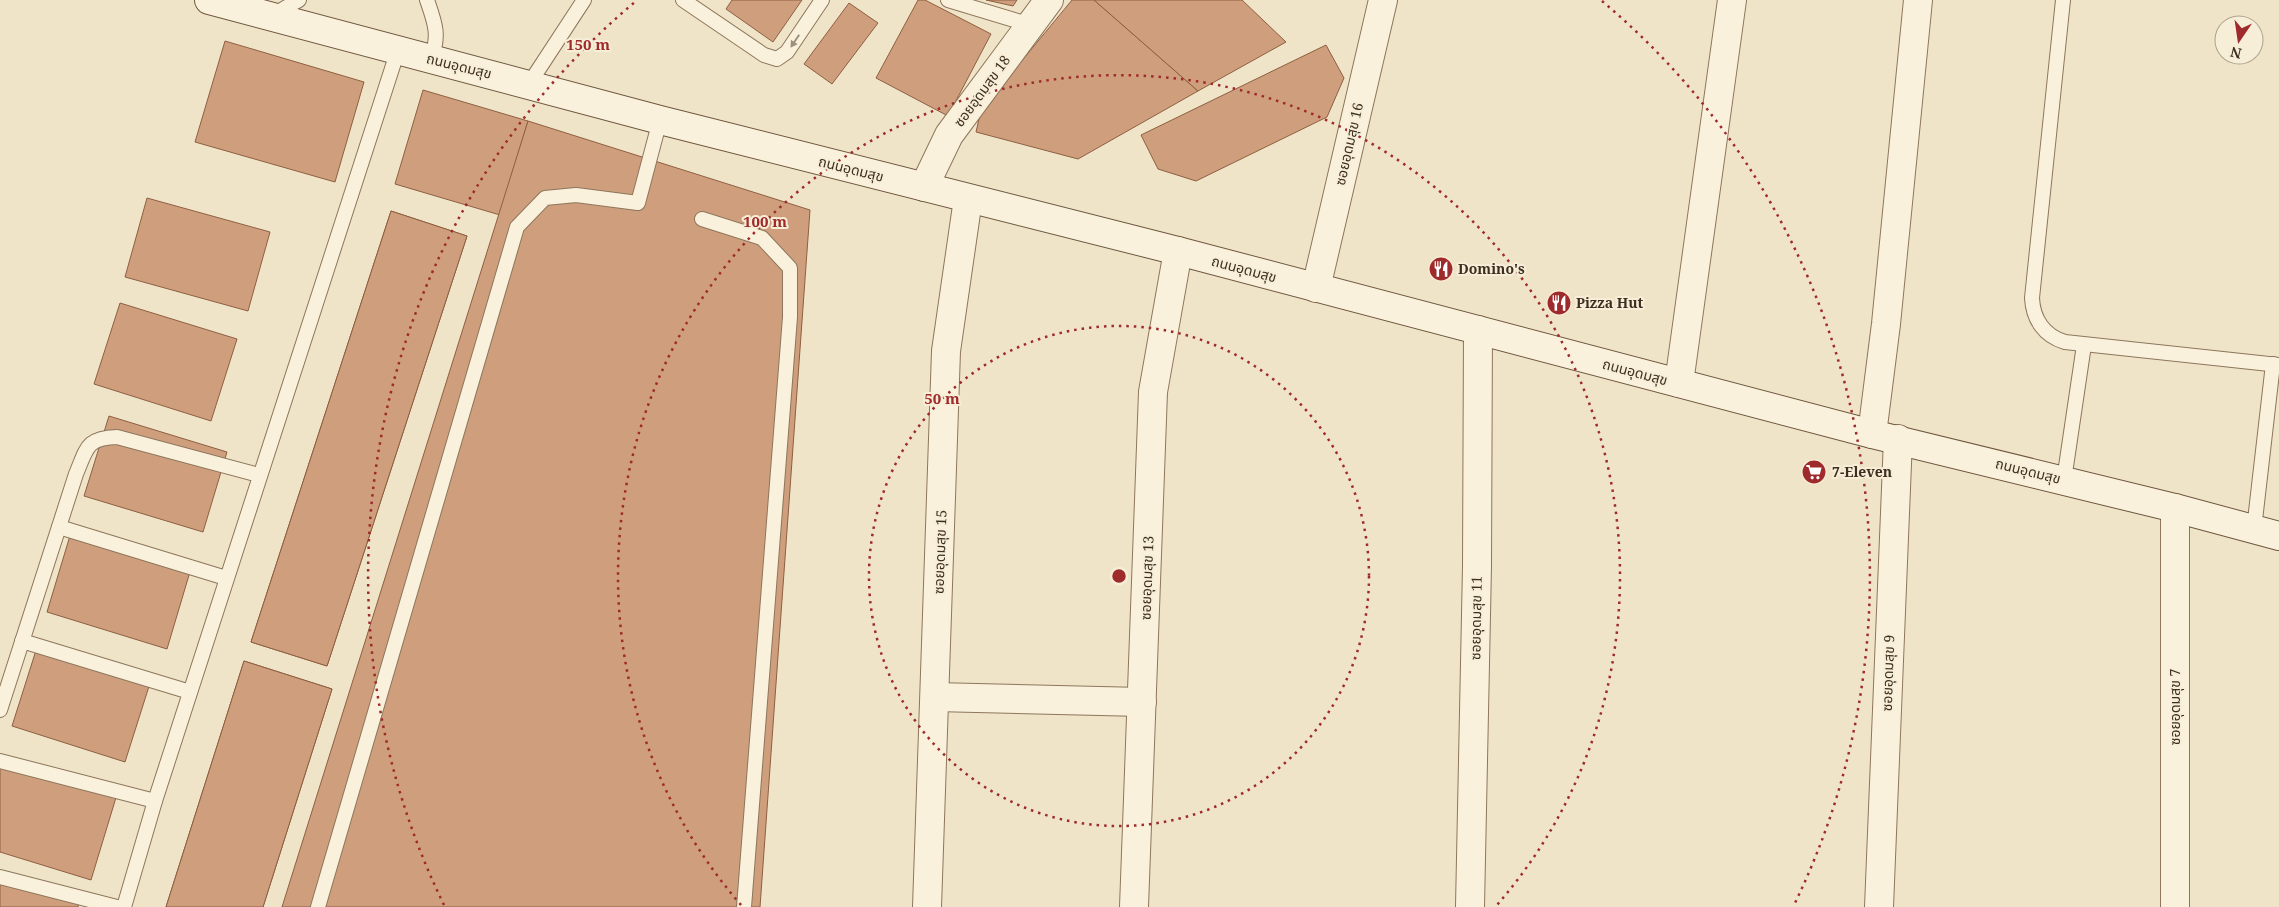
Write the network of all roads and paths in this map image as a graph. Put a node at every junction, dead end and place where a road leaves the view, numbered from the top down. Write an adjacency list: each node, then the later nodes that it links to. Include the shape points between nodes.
1 (209, 0): 13 (street, ถนนอุดมสุข)
2 (299, 0): 13 (lane)
3 (427, 0): 16 (lane, via 436,26)
4 (584, 0): 17 (lane)
5 (683, 0): 6 (lane, one-way to 5, via 787,52 777,59 764,55)
6 (822, 0)
7 (948, 0): 14 (lane)
8 (1049, 0): 14 (street, ซอยอุดมสุข 18)
9 (1384, 0): 23 (street, ซอยอุดมสุข 16)
10 (1732, 0): 27 (street)
11 (1918, 0): 28 (street, ซอยอุดมสุข 9, via 1886,324)
12 (2063, 0): 25 (lane, via 2032,304 2040,324 2051,336)
13 (270, 16): 15 (street, ถนนอุดมสุข)
14 (1030, 24): 19 (street, ซอยอุดมสุข 18, via 949,135)
15 (398, 50): 16 (street, ถนนอุดมสุข); 29 (lane)
16 (431, 59): 17 (street, ถนนอุดมสุข)
17 (529, 84): 18 (street, ถนนอุดมสุข)
18 (660, 120): 19 (street, ถนนอุดมสุข); 45 (lane, via 638,203 576,195 545,198 517,227)
19 (924, 187): 20 (street, ถนนอุดมสุข)
20 (968, 199): 22 (street, ถนนอุดมสุข); 37 (street, ซอยอุดมสุข 15, via 946,351)
21 (702, 219): 46 (lane, via 762,238 790,268 790,317)
22 (1178, 251): 23 (street, ถนนอุดมสุข); 38 (street, ซอยอุดมสุข 13, via 1153,392)
23 (1316, 288): 24 (street, ถนนอุดมสุข)
24 (1478, 330): 27 (street, ถนนอุดมสุข); 49 (street, ซอยอุดมสุข 11)
25 (2084, 345): 26 (lane); 30 (lane)
26 (2276, 365): 33 (lane)
27 (1679, 384): 28 (street, ถนนอุดมสุข)
28 (1885, 436): 30 (street, ถนนอุดมสุข); 50 (street, ซอยอุดมสุข 9)
29 (259, 474): 32 (lane, via 117,436 98,437 88,447 76,474); 34 (lane)
30 (2064, 480): 31 (street, ถนนอุดมสุข)
31 (2175, 508): 33 (street, ถนนอุดมสุข); 51 (street, ซอยอุดมสุข 7)
32 (59, 527): 34 (lane); 35 (lane)
33 (2267, 532)
34 (226, 578): 36 (lane)
35 (22, 641): 36 (lane); 39 (lane)
36 (190, 692): 41 (lane)
37 (935, 697): 38 (street); 47 (street, ซอยอุดมสุข 15)
38 (1142, 702): 48 (street, ซอยอุดมสุข 13)
39 (0, 710)
40 (0, 761): 41 (lane)
41 (155, 801): 44 (lane)
42 (0, 877): 43 (lane)
43 (117, 907)
44 (124, 907)
45 (318, 907)
46 (744, 907)
47 (927, 907)
48 (1134, 907)
49 (1470, 907)
50 (1878, 907)
51 (2175, 907)

